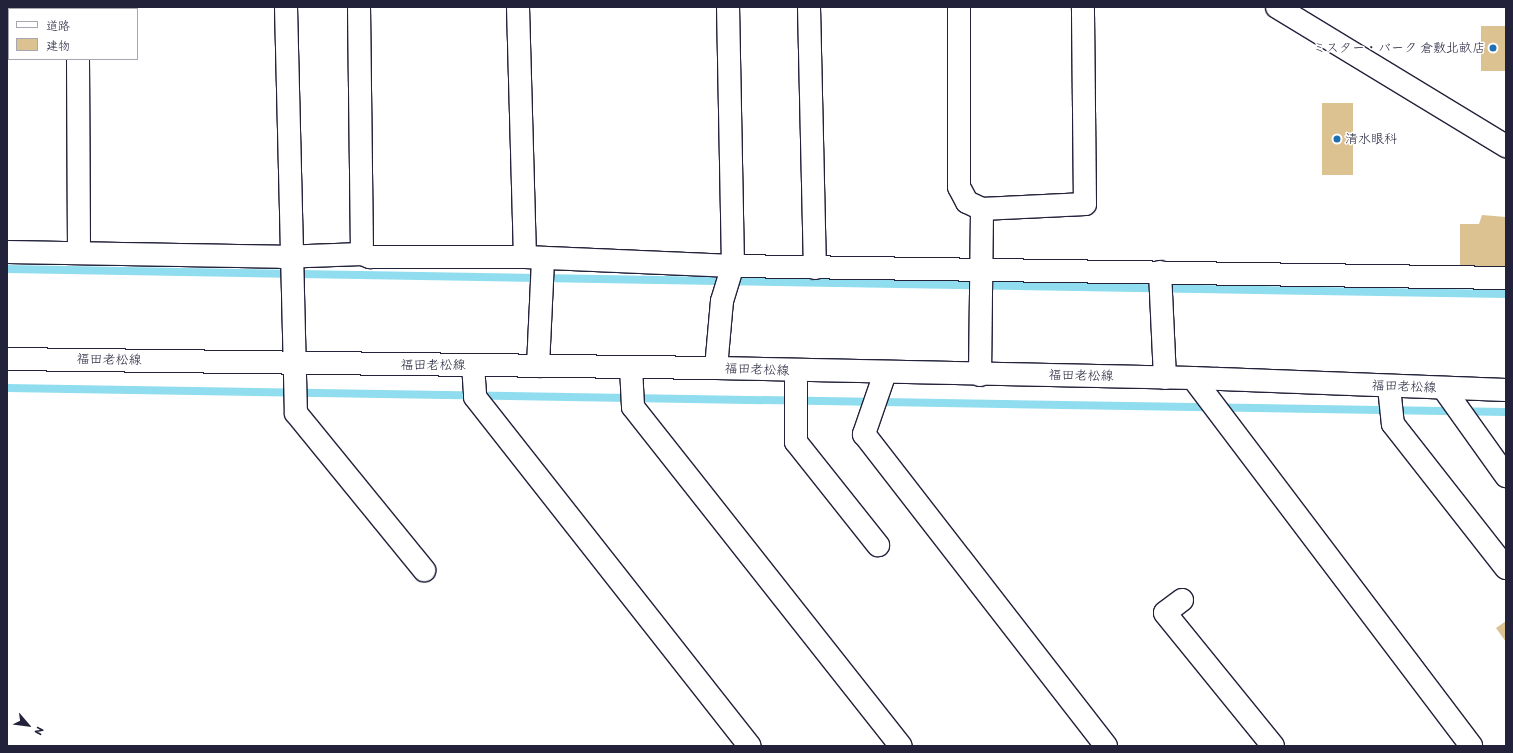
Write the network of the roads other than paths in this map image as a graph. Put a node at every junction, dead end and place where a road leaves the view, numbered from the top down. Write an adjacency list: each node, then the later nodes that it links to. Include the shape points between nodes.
1 (286, 7): 16 (street)
2 (359, 7): 14 (street)
3 (518, 7): 15 (street)
4 (728, 7): 18 (street)
5 (809, 7): 17 (street)
6 (959, 7): 11 (street, via 959,187 967,202)
7 (1083, 7): 11 (street, via 1085,204)
8 (1277, 7): 10 (street)
9 (78, 60): 13 (street)
10 (1506, 146)
11 (982, 209): 20 (street)
12 (7, 252): 13 (street)
13 (80, 254): 16 (street)
14 (362, 254): 15 (street, via 370,257); 16 (street)
15 (538, 267): 18 (street); 25 (street)
16 (291, 268): 23 (street)
17 (815, 268): 18 (street); 20 (street)
18 (730, 277): 27 (street, via 722,301)
19 (1506, 278): 21 (street)
20 (981, 280): 21 (street); 30 (street)
21 (1160, 283): 31 (street)
22 (7, 359): 23 (street, 福田老松線)
23 (296, 364): 24 (street, 福田老松線); 39 (street, via 296,413)
24 (473, 365): 25 (street, 福田老松線); 41 (street, via 475,392)
25 (538, 366): 26 (street, 福田老松線)
26 (631, 367): 27 (street, 福田老松線); 42 (street, via 633,407)
27 (716, 368): 28 (street, 福田老松線)
28 (796, 371): 29 (street, 福田老松線); 37 (street, via 796,442)
29 (886, 372): 30 (street, 福田老松線); 43 (street, via 864,434)
30 (980, 375): 31 (street, 福田老松線)
31 (1165, 378): 32 (street, 福田老松線)
32 (1193, 378): 35 (street, 福田老松線); 45 (street)
33 (1444, 389): 34 (street, 福田老松線); 35 (street, 福田老松線); 36 (street)
34 (1506, 390)
35 (1391, 404): 38 (street, via 1393,424)
36 (1506, 476)
37 (878, 545)
38 (1506, 568)
39 (424, 570)
40 (1182, 600): 44 (street, via 1165,613)
41 (750, 746)
42 (901, 746)
43 (1106, 746)
44 (1273, 746)
45 (1471, 746)

